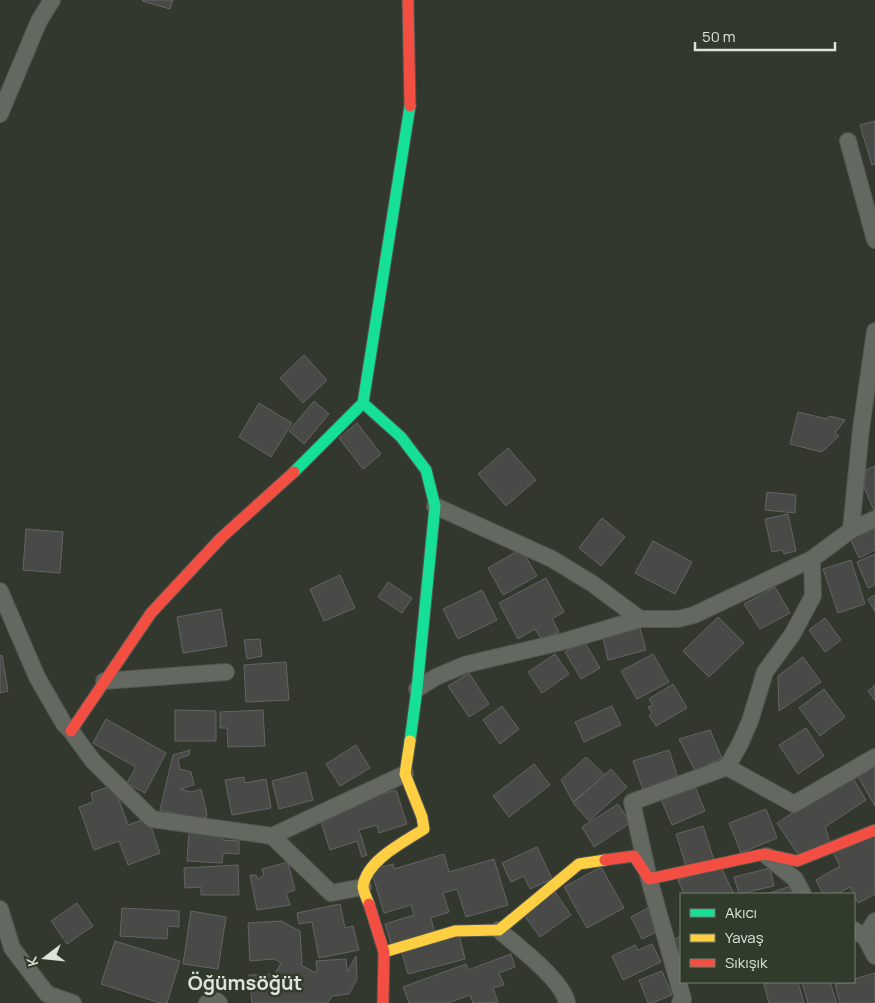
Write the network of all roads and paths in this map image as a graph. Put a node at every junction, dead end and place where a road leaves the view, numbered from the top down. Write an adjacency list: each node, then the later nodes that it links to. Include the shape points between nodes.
1 (52, 0): 3 (street, via 39,21)
2 (408, 0): 7 (street, via 410,110)
3 (0, 114)
4 (848, 141): 5 (street)
5 (875, 240)
6 (875, 331): 8 (street)
7 (363, 403): 9 (street, via 401,437 426,470); 16 (street, via 306,461 221,538 151,614)
8 (869, 413): 11 (street)
9 (435, 506): 14 (street, via 552,559); 17 (street)
10 (875, 518): 11 (street)
11 (851, 530): 12 (street)
12 (812, 559): 14 (street, via 694,615 678,619); 20 (street, via 813,596 792,635 765,672 750,721)
13 (0, 591): 18 (street, via 37,677)
14 (640, 619): 17 (street, via 464,665)
15 (226, 672): 16 (street)
16 (104, 680): 18 (street)
17 (417, 689): 21 (street)
18 (71, 731): 23 (street, via 93,761 152,819)
19 (875, 757): 20 (street, via 794,804)
20 (727, 767): 25 (street, via 632,802)
21 (406, 774): 23 (street); 26 (street, via 424,829 374,863)
22 (875, 830): 24 (street, via 797,861)
23 (272, 836): 26 (street, via 331,893)
24 (766, 854): 25 (street); 27 (street, via 795,879)
25 (649, 879): 30 (street, via 634,856 579,864); 39 (street, via 683,999)
26 (363, 887): 32 (street)
27 (802, 893)
28 (0, 909): 34 (street, via 12,948 48,994)
29 (875, 921): 31 (street)
30 (499, 930): 32 (street, via 455,931); 38 (street, via 558,983)
31 (859, 934): 33 (street)
32 (384, 952): 37 (street)
33 (875, 956)
34 (74, 1003)
35 (207, 1003): 36 (street)
36 (219, 1003)
37 (383, 1003)
38 (567, 1003)
39 (680, 1003)

